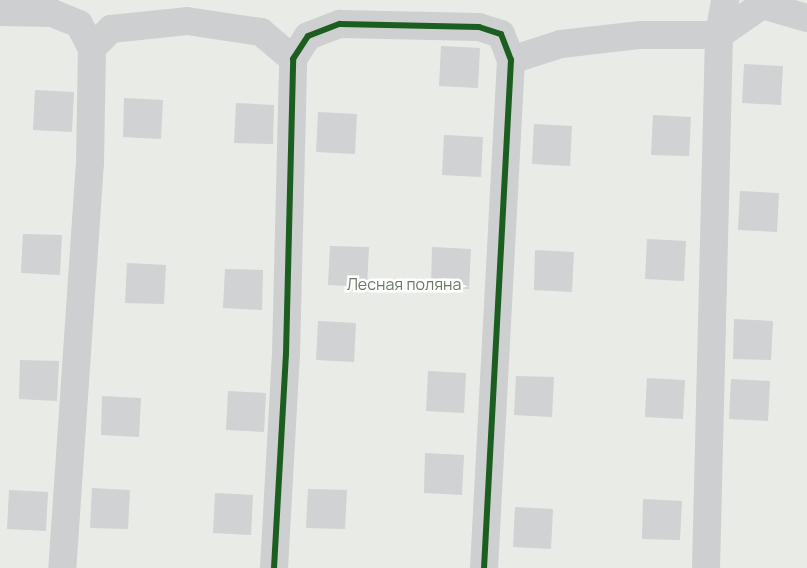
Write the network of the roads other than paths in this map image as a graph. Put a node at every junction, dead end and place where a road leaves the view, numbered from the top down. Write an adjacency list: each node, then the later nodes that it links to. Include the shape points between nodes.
1 (725, 0): 4 (street)
2 (0, 12): 5 (street, via 52,13 79,24)
3 (807, 18): 4 (street, via 762,5)
4 (720, 35): 7 (street, via 640,35 561,44); 11 (street)
5 (92, 48): 6 (street, via 111,29 187,20 261,32); 8 (street, via 90,162)
6 (293, 59): 7 (street, via 308,36 340,24 479,27 501,34); 9 (street, via 286,354)
7 (511, 60): 10 (street)
8 (62, 568)
9 (274, 568)
10 (484, 568)
11 (706, 568)

